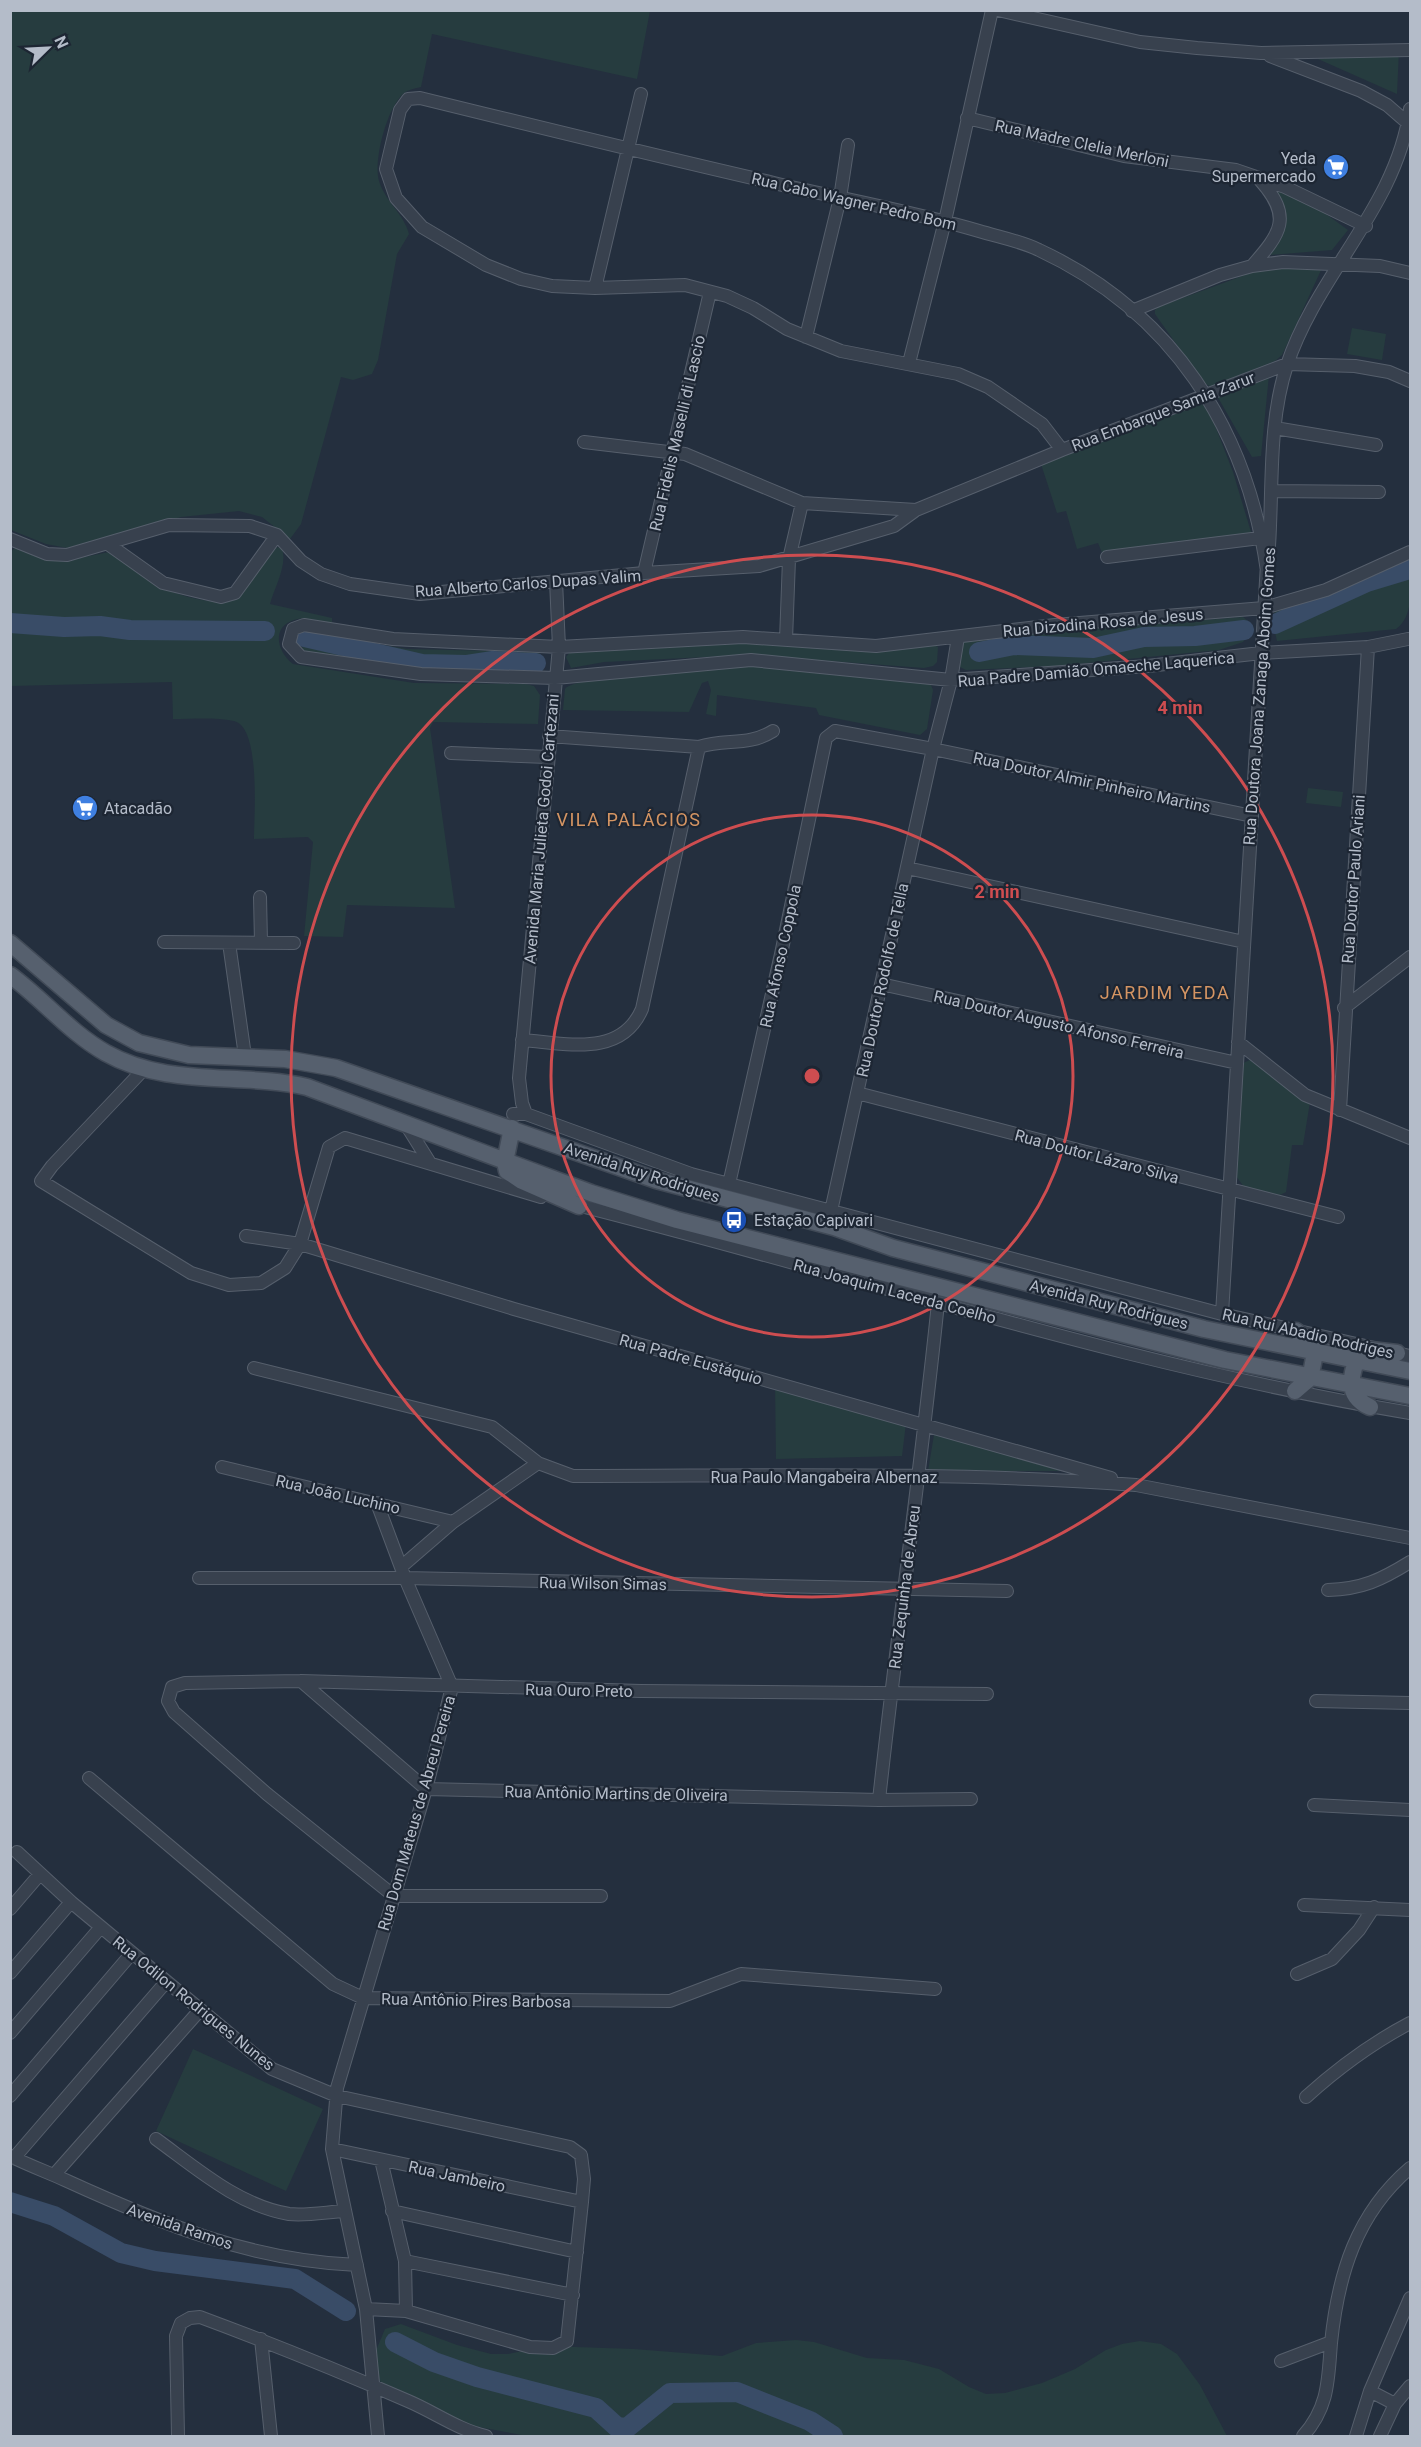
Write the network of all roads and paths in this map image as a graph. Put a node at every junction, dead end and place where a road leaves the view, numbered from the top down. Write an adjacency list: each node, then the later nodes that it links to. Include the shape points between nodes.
1 (992, 10): 7 (street)
2 (998, 10): 4 (street, via 1140,42)
3 (1410, 50): 4 (street)
4 (1262, 53): 8 (street, via 1361,91 1387,105)
5 (641, 94): 10 (street)
6 (1410, 109): 8 (street, Rua Doutora Joana Zanaga Aboim Gomes)
7 (967, 118): 11 (street, Rua Madre Clelia Merloni, via 1124,156 1236,170); 13 (street)
8 (1409, 124): 14 (street, Rua Doutora Joana Zanaga Aboim Gomes)
9 (848, 145): 12 (street)
10 (628, 150): 12 (street, Rua Cabo Wagner Pedro Bom); 18 (street); 18 (street, Rua Cabo Wagner Pedro Bom, via 420,98 408,99 400,110 386,169 396,198 422,227 486,265 521,279 552,286)
11 (1257, 177): 14 (street, Rua Madre Clelia Merloni); 16 (street, via 1274,195 1281,226 1274,241)
12 (840, 198): 13 (street, Rua Cabo Wagner Pedro Bom); 21 (street)
13 (945, 221): 20 (street, Rua Cabo Wagner Pedro Bom, via 1038,249 1110,292); 22 (street)
14 (1366, 226): 15 (street, Rua Doutora Joana Zanaga Aboim Gomes)
15 (1338, 264): 16 (street, via 1283,262); 17 (street, via 1380,266); 23 (street, Rua Doutora Joana Zanaga Aboim Gomes, via 1324,284)
16 (1252, 266): 20 (street)
17 (1410, 273)
18 (595, 288): 19 (street, via 685,285)
19 (710, 292): 21 (street, via 739,301); 30 (street, Rua Fidelis Maselli di Lascio)
20 (1132, 310): 25 (street, Rua Cabo Wagner Pedro Bom, via 1158,334)
21 (806, 337): 22 (street, via 864,357)
22 (909, 363): 29 (street, via 958,374 988,387 1042,424)
23 (1287, 364): 24 (street, Rua Embarque Samia Zarur, via 1355,366 1389,372); 25 (street, Rua Embarque Samia Zarur); 26 (street, Rua Doutora Joana Zanaga Aboim Gomes)
24 (1410, 381)
25 (1206, 394): 29 (street, Rua Embarque Samia Zarur); 36 (street, Rua Cabo Wagner Pedro Bom, via 1232,441)
26 (1275, 428): 28 (street); 31 (street, Rua Doutora Joana Zanaga Aboim Gomes)
27 (584, 442): 30 (street)
28 (1376, 445)
29 (1062, 450): 34 (street, Rua Embarque Samia Zarur)
30 (673, 452): 33 (street, via 704,461); 42 (street, Rua Fidelis Maselli di Lascio)
31 (1271, 491): 32 (street); 36 (street, Rua Doutora Joana Zanaga Aboim Gomes)
32 (1379, 492)
33 (802, 503): 34 (street); 41 (street)
34 (919, 509): 41 (street, Rua Alberto Carlos Dupas Valim, via 894,526)
35 (277, 535): 38 (street, Rua Alberto Carlos Dupas Valim, via 250,526 169,525); 38 (street, via 235,593 221,597 163,583); 43 (street, Rua Alberto Carlos Dupas Valim, via 301,561 321,574 350,584 420,594)
36 (1266, 537): 40 (street); 44 (street, Rua Doutora Joana Zanaga Aboim Gomes)
37 (10, 539): 38 (street, Rua Alberto Carlos Dupas Valim, via 47,554 67,555)
38 (108, 544)
39 (1410, 552): 44 (street, Rua Dizodina Rosa de Jesus, via 1326,590)
40 (1107, 557)
41 (789, 559): 42 (street, Rua Alberto Carlos Dupas Valim, via 759,567); 47 (street)
42 (644, 573): 43 (street, Rua Alberto Carlos Dupas Valim)
43 (556, 581): 49 (street, Avenida Maria Julieta Godoi Cartezani)
44 (1264, 608): 45 (street, Rua Dizodina Rosa de Jesus); 50 (street, Rua Doutora Joana Zanaga Aboim Gomes)
45 (958, 637): 47 (street, Rua Dizodina Rosa de Jesus, via 876,646); 52 (street)
46 (1410, 638): 48 (street, Rua Padre Damião Omaeche Laquerica)
47 (786, 640): 49 (street, Rua Dizodina Rosa de Jesus, via 743,638)
48 (1368, 647): 50 (street, Rua Padre Damião Omaeche Laquerica); 71 (street, Rua Doutor Paulo Ariani)
49 (559, 648): 51 (street, Avenida Maria Julieta Godoi Cartezani); 51 (street, Rua Dizodina Rosa de Jesus, via 393,639 304,625 293,629 289,644 301,657 421,674)
50 (1262, 653): 52 (street, Rua Padre Damião Omaeche Laquerica, via 1148,666); 59 (street, Rua Doutora Joana Zanaga Aboim Gomes)
51 (555, 678): 52 (street, via 751,660); 54 (street, Avenida Maria Julieta Godoi Cartezani)
52 (951, 680): 56 (street, Rua Padre Damião Omaeche Laquerica)
53 (773, 731): 55 (street, via 747,743 716,742)
54 (549, 736): 55 (street); 58 (street, Avenida Maria Julieta Godoi Cartezani)
55 (699, 747): 72 (street, via 636,1024 597,1045)
56 (933, 749): 59 (street, Rua Doutor Almir Pinheiro Martins); 60 (street, Rua Doutor Rodolfo de Tella); 84 (street, Rua Afonso Coppola, via 835,731 825,738)
57 (451, 753): 58 (street)
58 (548, 757): 72 (street, Avenida Maria Julieta Godoi Cartezani)
59 (1252, 816): 64 (street, Rua Doutora Joana Zanaga Aboim Gomes)
60 (907, 868): 64 (street); 70 (street, Rua Doutor Rodolfo de Tella)
61 (260, 897): 63 (street)
62 (164, 942): 66 (street)
63 (261, 942): 66 (street); 67 (street)
64 (1244, 942): 73 (street, Rua Doutora Joana Zanaga Aboim Gomes)
65 (10, 943): 74 (main road, Avenida Ruy Rodrigues, via 123,1035 173,1053)
66 (230, 943): 74 (street)
67 (294, 943)
68 (1410, 957): 71 (street)
69 (10, 975): 76 (main road, Avenida Ruy Rodrigues, via 82,1038 121,1061)
70 (881, 984): 75 (street, Rua Doutor Augusto Afonso Ferreira); 77 (street, Rua Doutor Rodolfo de Tella)
71 (1344, 1008): 78 (street, Rua Doutor Paulo Ariani)
72 (522, 1040): 79 (street, Avenida Maria Julieta Godoi Cartezani, via 522,1103)
73 (1238, 1042): 75 (street, Rua Doutora Joana Zanaga Aboim Gomes); 78 (street, via 1305,1095)
74 (245, 1056): 79 (main road, Avenida Ruy Rodrigues, via 303,1061 360,1074)
75 (1237, 1063): 85 (street, Rua Doutora Joana Zanaga Aboim Gomes)
76 (144, 1069): 80 (main road, Avenida Ruy Rodrigues, via 184,1077 286,1082); 90 (street, Rua Joaquim Lacerda Coelho, via 41,1181 191,1273 230,1285 261,1283 285,1268)
77 (857, 1093): 85 (street, Rua Doutor Lázaro Silva); 87 (street, Rua Doutor Rodolfo de Tella)
78 (1340, 1110): 81 (street)
79 (517, 1119): 82 (main road); 84 (street, Rua Rui Abadio Rodriges); 94 (main road, Avenida Ruy Rodrigues, via 656,1180 834,1227 893,1248 1204,1329)
80 (405, 1123): 82 (main road, Avenida Ruy Rodrigues); 83 (street)
81 (1410, 1138)
82 (505, 1162): 86 (main road, via 507,1171 522,1181); 99 (main road, Avenida Ruy Rodrigues, via 677,1220 1225,1360)
83 (430, 1163): 86 (street, Rua Joaquim Lacerda Coelho); 90 (street, Rua Joaquim Lacerda Coelho, via 345,1138 337,1141 329,1147)
84 (729, 1184): 87 (street, Rua Rui Abadio Rodriges)
85 (1229, 1191): 88 (street, Rua Doutor Lázaro Silva); 92 (street, Rua Doutora Joana Zanaga Aboim Gomes)
86 (579, 1206): 91 (street, Rua Joaquim Lacerda Coelho)
87 (831, 1211): 92 (street, Rua Rui Abadio Rodriges)
88 (1338, 1217)
89 (246, 1236): 90 (street, Rua Padre Eustáquio)
90 (300, 1244): 105 (street, Rua Padre Eustáquio)
91 (938, 1303): 101 (street, Rua Joaquim Lacerda Coelho); 105 (street, Rua Zequinha de Abreu)
92 (1222, 1314): 93 (street, Rua Rui Abadio Rodriges)
93 (1296, 1331): 94 (main road, via 1312,1342); 95 (street, Rua Rui Abadio Rodriges)
94 (1315, 1353): 96 (main road, Avenida Ruy Rodrigues); 99 (main road)
95 (1404, 1354): 96 (main road, via 1367,1350)
96 (1356, 1361): 98 (main road, Avenida Ruy Rodrigues); 100 (main road)
97 (254, 1368): 106 (street, Rua Paulo Mangabeira Albernaz, via 492,1427)
98 (1410, 1371)
99 (1310, 1378): 100 (main road, Avenida Ruy Rodrigues); 101 (main road)
100 (1350, 1384): 102 (main road, Avenida Ruy Rodrigues); 103 (main road, via 1356,1400)
101 (1295, 1391): 103 (street, Rua Joaquim Lacerda Coelho)
102 (1410, 1396)
103 (1370, 1407): 104 (street, Rua Joaquim Lacerda Coelho)
104 (1410, 1413)
105 (925, 1426): 108 (street, Rua Zequinha de Abreu); 109 (street, Rua Padre Eustáquio)
106 (538, 1463): 108 (street, Rua Paulo Mangabeira Albernaz, via 573,1476); 111 (street)
107 (222, 1467): 110 (street, Rua João Luchino)
108 (919, 1478): 109 (street, Rua Paulo Mangabeira Albernaz); 116 (street, Rua Zequinha de Abreu)
109 (1136, 1485): 112 (street, Rua Paulo Mangabeira Albernaz)
110 (377, 1503): 111 (street, Rua João Luchino); 114 (street, Rua Dom Mateus de Abreu Pereira)
111 (453, 1522): 114 (street)
112 (1410, 1538)
113 (1410, 1562): 117 (street, via 1356,1589)
114 (403, 1573): 115 (street, Rua Wilson Simas); 116 (street, Rua Wilson Simas); 120 (street, Rua Dom Mateus de Abreu Pereira)
115 (199, 1578)
116 (902, 1589): 118 (street, Rua Wilson Simas); 122 (street, Rua Zequinha de Abreu)
117 (1328, 1590)
118 (1007, 1591)
119 (302, 1682): 120 (street, Rua Ouro Preto); 126 (street); 133 (street, Rua Ouro Preto, via 184,1683 172,1688 168,1701 174,1712 267,1794)
120 (452, 1687): 122 (street, Rua Ouro Preto); 126 (street, Rua Dom Mateus de Abreu Pereira)
121 (987, 1694): 122 (street, Rua Ouro Preto)
122 (890, 1695): 128 (street, Rua Zequinha de Abreu)
123 (1316, 1701): 124 (street)
124 (1410, 1703)
125 (89, 1778): 146 (street, Rua Antônio Pires Barbosa, via 333,1984)
126 (426, 1789): 128 (street, Rua Antônio Martins de Oliveira); 133 (street, Rua Dom Mateus de Abreu Pereira)
127 (971, 1799): 128 (street, Rua Antônio Martins de Oliveira)
128 (879, 1800)
129 (1314, 1805): 130 (street)
130 (1410, 1810)
131 (17, 1852): 132 (street, Rua Odilon Rodrigues Nunes)
132 (40, 1874): 135 (street, Rua Odilon Rodrigues Nunes); 138 (street)
133 (394, 1896): 134 (street); 146 (street, Rua Dom Mateus de Abreu Pereira)
134 (601, 1896)
135 (71, 1902): 140 (street, Rua Odilon Rodrigues Nunes); 142 (street)
136 (1304, 1905): 137 (street)
137 (1374, 1907): 139 (street); 143 (street, via 1332,1959)
138 (10, 1909)
139 (1410, 1910)
140 (101, 1926): 141 (street, Rua Odilon Rodrigues Nunes); 149 (street)
141 (132, 1953): 144 (street, Rua Odilon Rodrigues Nunes); 150 (street)
142 (10, 1973)
143 (1297, 1974)
144 (166, 1982): 147 (street, Rua Odilon Rodrigues Nunes); 155 (street)
145 (935, 1989): 146 (street, Rua Antônio Pires Barbosa, via 750,1974 730,1976 670,2001)
146 (363, 1998): 151 (street, Rua Dom Mateus de Abreu Pereira)
147 (200, 2010): 151 (street, Rua Odilon Rodrigues Nunes, via 272,2069); 158 (street)
148 (1410, 2023): 152 (street, via 1332,2073)
149 (10, 2033)
150 (10, 2096)
151 (337, 2096): 154 (street, Rua Dom Mateus de Abreu Pereira); 159 (street, Rua Odilon Rodrigues Nunes, via 570,2147 581,2155)
152 (1306, 2097)
153 (156, 2139): 160 (street, via 214,2181 255,2203 290,2214)
154 (333, 2149): 156 (street, Rua Jambeiro); 160 (street, Rua Dom Mateus de Abreu Pereira)
155 (12, 2157): 158 (street, Avenida Ramos)
156 (381, 2160): 159 (street, Rua Jambeiro); 161 (street)
157 (1410, 2168): 170 (street, via 1372,2208 1354,2241 1341,2277)
158 (54, 2175): 164 (street, Avenida Ramos, via 170,2226 224,2243 310,2263)
159 (582, 2202): 162 (street)
160 (345, 2211): 164 (street, Rua Dom Mateus de Abreu Pereira)
161 (392, 2211): 162 (street); 163 (street)
162 (576, 2252): 165 (street)
163 (405, 2261): 165 (street); 168 (street)
164 (357, 2265): 167 (street, Rua Dom Mateus de Abreu Pereira)
165 (573, 2295): 168 (street, via 567,2341 553,2348 530,2347)
166 (1410, 2298): 174 (street)
167 (366, 2309): 168 (street); 172 (street, Rua Dom Mateus de Abreu Pereira)
168 (406, 2311)
169 (261, 2339): 172 (street); 177 (street, via 200,2317 181,2323 176,2336); 178 (street)
170 (1331, 2342): 171 (street); 181 (street, via 1328,2390 1313,2425)
171 (1281, 2361)
172 (374, 2386): 176 (street, via 431,2410); 179 (street, Rua Dom Mateus de Abreu Pereira)
173 (1410, 2386): 175 (street)
174 (1370, 2391): 175 (street); 182 (street)
175 (1395, 2403): 183 (street)
176 (472, 2435): 180 (street)
177 (178, 2436)
178 (271, 2436)
179 (378, 2436)
180 (486, 2436)
181 (1303, 2436)
182 (1356, 2436)
183 (1380, 2436)

